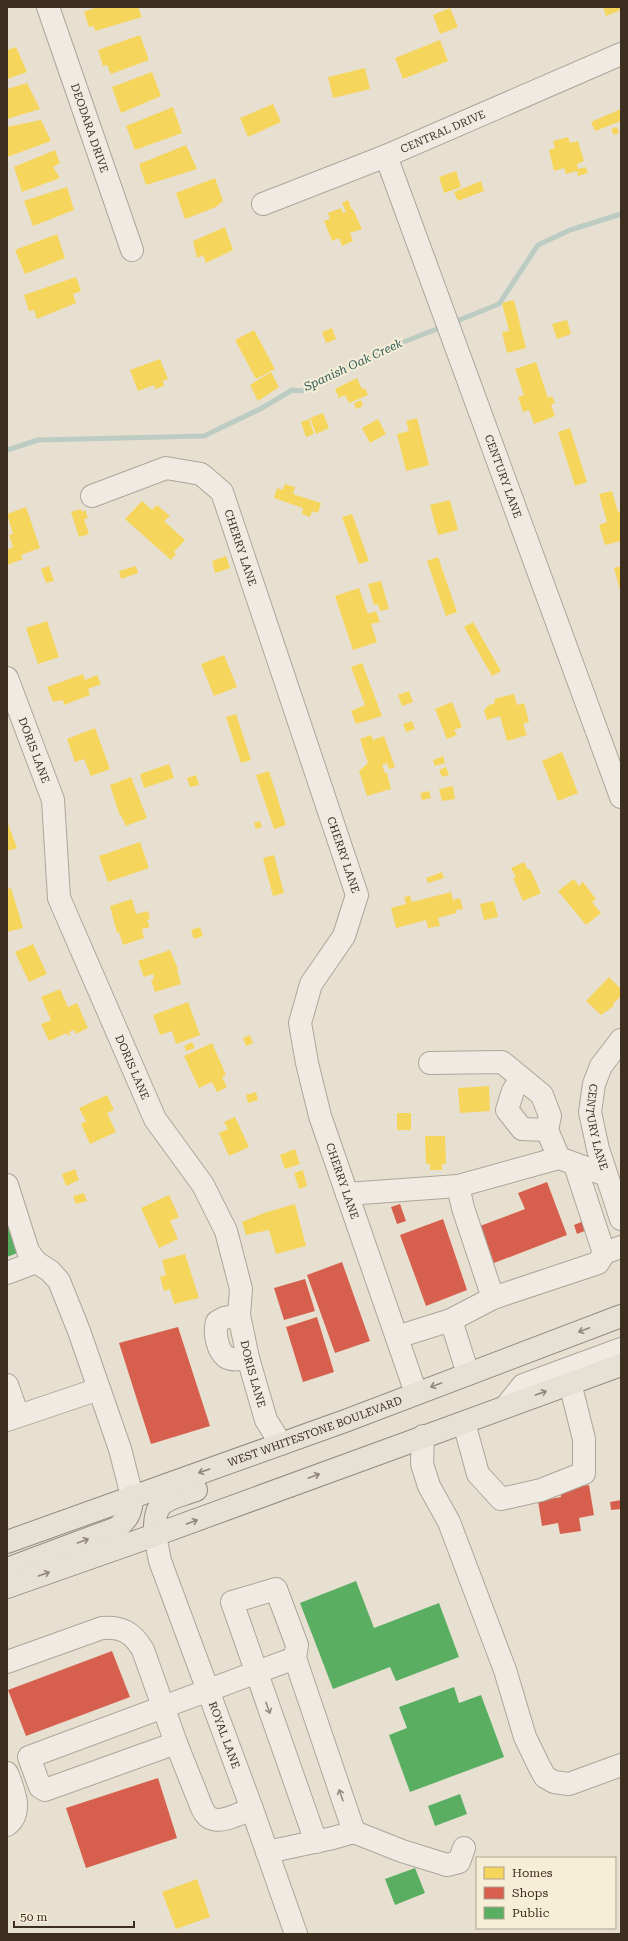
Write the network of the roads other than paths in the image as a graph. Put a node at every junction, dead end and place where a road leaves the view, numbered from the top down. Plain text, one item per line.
1 (48, 7) edge
2 (621, 54) edge
3 (386, 156) junction
4 (263, 204) dead end
5 (132, 250) dead end
6 (92, 496) dead end
7 (7, 678) edge
8 (621, 797) edge
9 (621, 1040) edge
10 (430, 1063) dead end
11 (521, 1078) junction
12 (547, 1130) junction
13 (567, 1161) junction
14 (606, 1175) junction
15 (7, 1184) edge
16 (458, 1186) junction
17 (348, 1194) junction
18 (621, 1219) edge
19 (613, 1250) edge
20 (36, 1262) junction
21 (7, 1273) edge
22 (493, 1298) junction
23 (621, 1316) edge
24 (451, 1320) junction
25 (397, 1337) junction
26 (621, 1349) edge
27 (621, 1365) edge
28 (468, 1374) junction
29 (570, 1383) junction
30 (7, 1385) edge
31 (100, 1389) junction
32 (416, 1393) junction
33 (507, 1406) junction
34 (12, 1418) edge
35 (345, 1421) junction
36 (464, 1422) junction
37 (423, 1436) junction
38 (281, 1444) junction
39 (132, 1496) junction
40 (155, 1535) junction
41 (7, 1542) edge
42 (7, 1569) edge
43 (7, 1587) edge
44 (295, 1658) junction
45 (7, 1662) edge
46 (255, 1672) junction
47 (207, 1690) junction
48 (164, 1708) junction
49 (176, 1742) junction
50 (621, 1765) edge
51 (7, 1773) edge
52 (252, 1809) junction
53 (7, 1825) edge
54 (354, 1832) junction
55 (316, 1842) junction
56 (464, 1848) dead end
57 (267, 1852) junction
58 (296, 1934) edge

1 - 5 street, DEODARA DRIVE
2 - 3 street, CENTRAL DRIVE
3 - 4 street, CENTRAL DRIVE
3 - 8 street, CENTURY LANE
6 - 17 street, CHERRY LANE
7 - 38 street, DORIS LANE
9 - 14 street, CENTURY LANE
10 - 11 street
11 - 12 street
11 - 12 street
12 - 13 street
13 - 14 street
13 - 16 street
13 - 19 street
14 - 18 street, CENTURY LANE
15 - 20 street
16 - 17 street
16 - 22 street
17 - 25 street, CHERRY LANE
19 - 22 street
20 - 21 street
20 - 31 street
22 - 24 street
23 -> 28 main road, WEST WHITESTONE BOULEVARD
24 - 25 street
24 - 28 street
25 - 32 street, CHERRY LANE
26 - 33 street
27 - 29 main road
28 -> 32 main road, WEST WHITESTONE BOULEVARD
33 -> 29 main road
29 - 36 street
30 - 34 street
31 - 34 street
31 - 39 street
32 - 35 main road, WEST WHITESTONE BOULEVARD
33 - 36 main road
35 - 38 main road, WEST WHITESTONE BOULEVARD
35 - 40 main road
36 - 37 main road
40 -> 37 main road
37 - 50 street
38 -> 39 main road, WEST WHITESTONE BOULEVARD
39 - 41 main road, WEST WHITESTONE BOULEVARD
42 -> 39 main road
43 -> 40 main road
40 - 47 street, ROYAL LANE
44 - 46 street
44 - 46 street
54 -> 44 street
45 - 48 street
46 - 47 street
46 -> 55 street
47 - 48 street
47 - 52 street, ROYAL LANE
48 - 49 street
48 - 49 street
49 - 52 street
51 - 53 street
52 - 57 street, ROYAL LANE
54 - 55 street
54 - 56 street
55 - 57 street
57 - 58 street, ROYAL LANE

